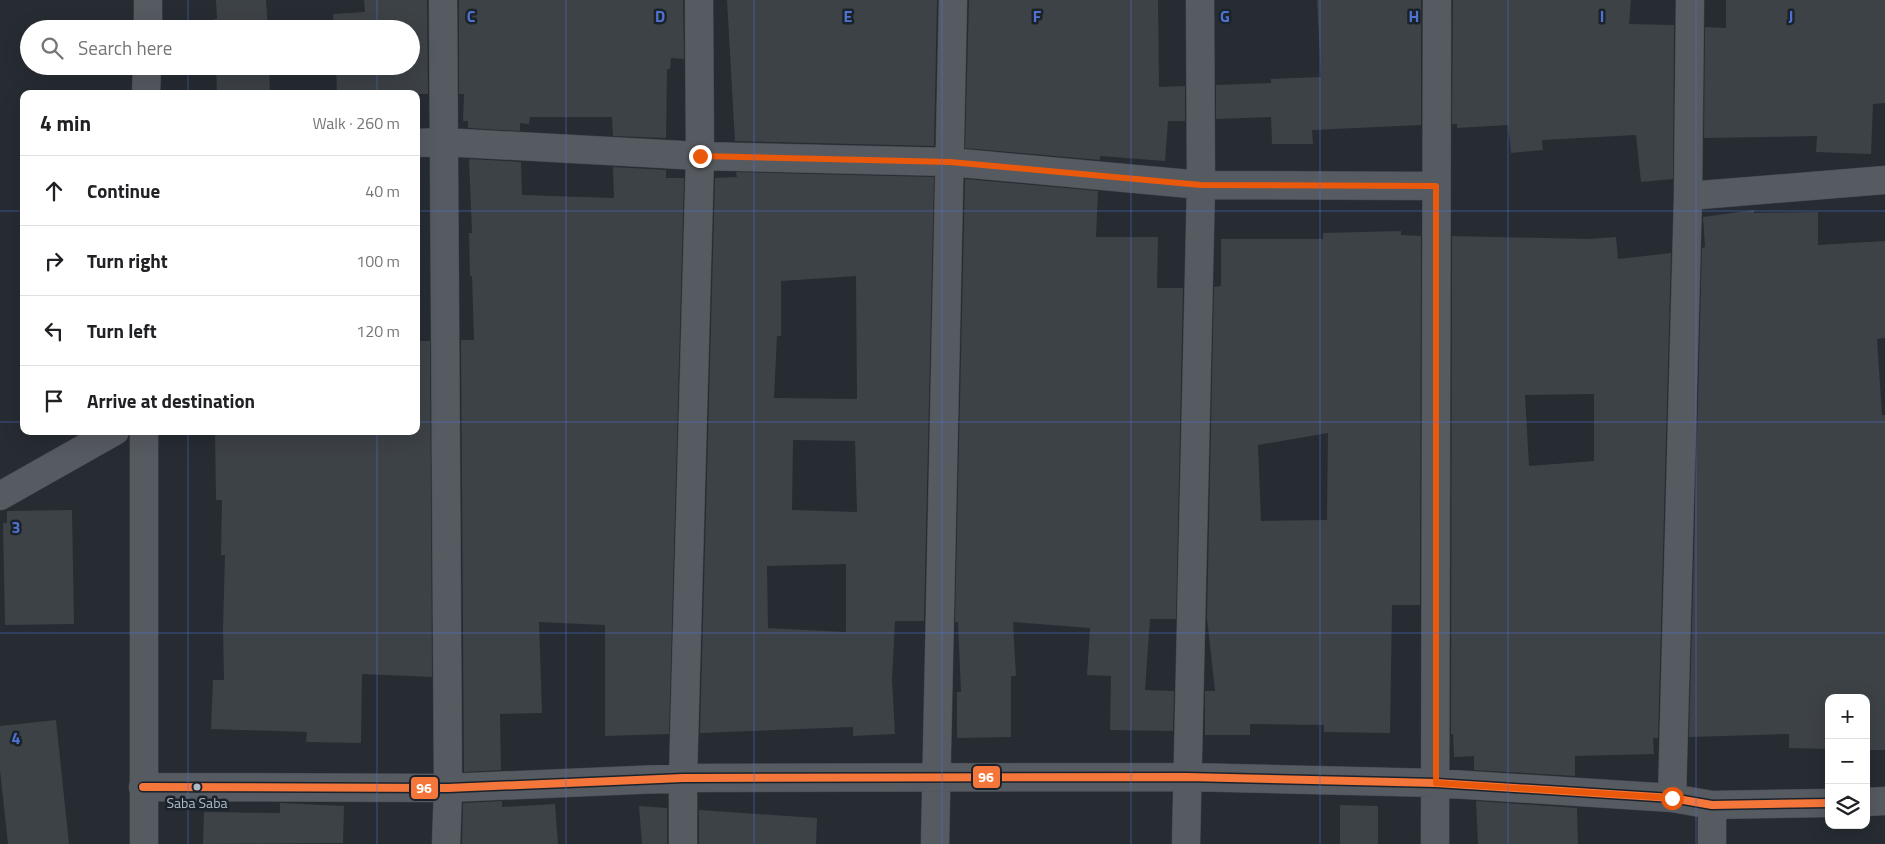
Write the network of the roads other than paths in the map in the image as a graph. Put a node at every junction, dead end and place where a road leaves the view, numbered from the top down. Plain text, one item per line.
1 (148, 0) edge
2 (443, 0) edge
3 (699, 0) edge
4 (953, 0) edge
5 (1200, 0) edge
6 (1437, 0) edge
7 (1690, 0) edge
8 (148, 20) edge
9 (147, 75) edge
10 (146, 90) edge
11 (430, 142) edge
12 (700, 156) junction
13 (950, 162) junction
14 (1885, 180) edge
15 (1201, 185) junction
16 (1436, 186) junction
17 (1688, 196) junction
18 (108, 435) edge
19 (144, 435) edge
20 (0, 496) edge
21 (1187, 777) junction
22 (683, 778) junction
23 (935, 778) junction
24 (1436, 783) junction
25 (143, 787) junction
26 (448, 788) junction
27 (1672, 798) junction
28 (1885, 801) edge
29 (1870, 802) edge
30 (1825, 803) edge
31 (1712, 805) junction
32 (144, 844) edge
33 (446, 844) edge
34 (683, 844) edge
35 (935, 844) edge
36 (1186, 844) edge
37 (1435, 844) edge
38 (1712, 844) edge

1 - 8 street
2 - 11 street
3 - 12 street
4 - 13 street
5 - 15 street
6 - 16 street
7 - 17 street
9 - 10 street
11 - 12 street
11 - 26 street
12 - 13 street
12 - 22 street
13 - 15 street
13 - 23 street
14 - 17 street
15 - 16 street
15 - 21 street
16 - 24 street
17 - 27 street
18 - 20 street
19 - 25 street
21 - 23 street
21 - 24 street
21 - 36 street
22 - 23 street
22 - 26 street
22 - 34 street
23 - 35 street
24 - 27 street
24 - 37 street
25 - 26 street
25 - 32 street
26 - 33 street
27 - 31 street
28 - 29 street
30 - 31 street
31 - 38 street

